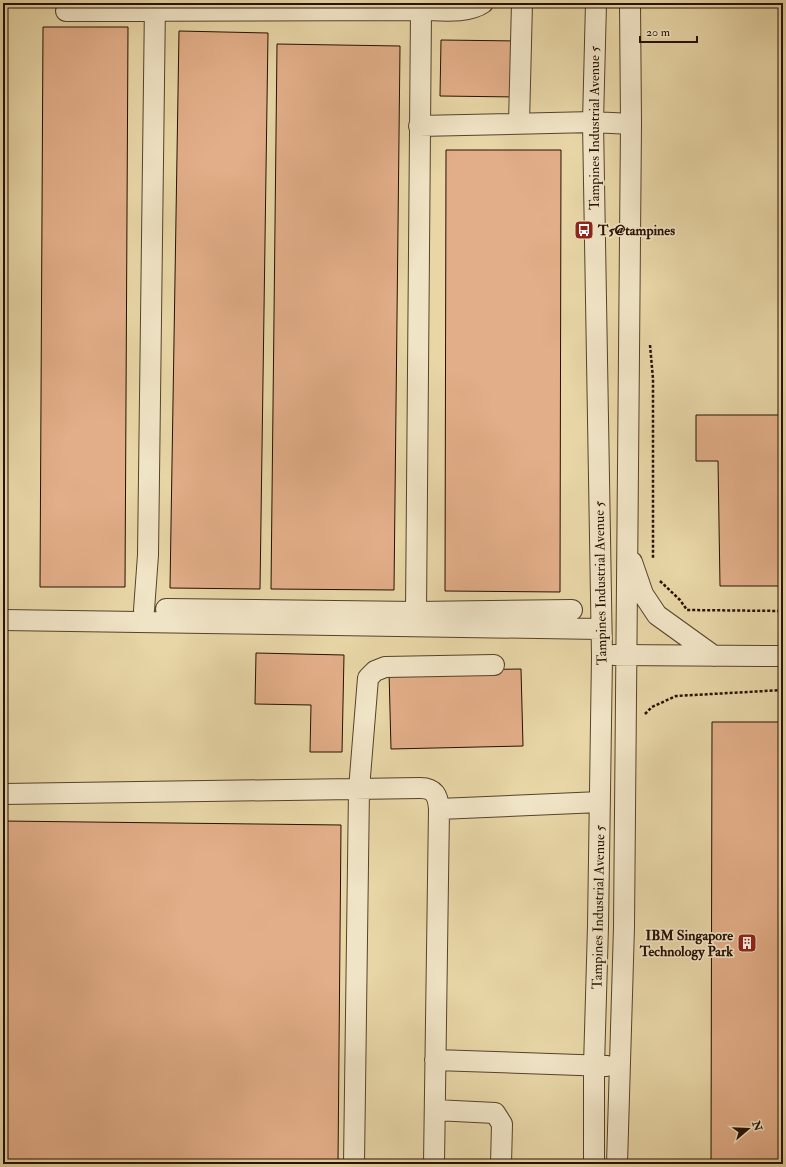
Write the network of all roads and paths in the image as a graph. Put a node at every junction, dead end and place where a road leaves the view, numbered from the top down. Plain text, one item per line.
1 (483, 3) edge
2 (522, 3) edge
3 (596, 3) edge
4 (630, 3) edge
5 (155, 6) edge
6 (420, 10) junction
7 (66, 11) dead end
8 (593, 122) junction
9 (519, 123) junction
10 (631, 124) junction
11 (419, 126) junction
12 (627, 549) junction
13 (666, 586) dead end
14 (42, 609) dead end
15 (144, 610) junction
16 (572, 610) dead end
17 (783, 611) edge
18 (416, 612) junction
19 (3, 620) edge
20 (601, 629) junction
21 (626, 654) junction
22 (602, 656) junction
23 (714, 656) junction
24 (783, 656) edge
25 (494, 664) dead end
26 (783, 690) edge
27 (643, 718) dead end
28 (359, 789) junction
29 (3, 794) edge
30 (600, 802) junction
31 (439, 809) junction
32 (435, 1060) junction
33 (594, 1066) junction
34 (620, 1067) junction
35 (434, 1110) junction
36 (354, 1164) edge
37 (434, 1164) edge
38 (501, 1164) edge
39 (594, 1164) edge
40 (616, 1164) edge

1 - 6 street
2 - 9 street
3 - 8 street, Tampines Industrial Avenue 5
4 - 10 street, Tampines Industrial Avenue 5
5 - 6 street
5 - 7 street
5 - 15 street
6 - 11 street
8 - 9 street
8 - 10 street
8 - 20 street, Tampines Industrial Avenue 5
9 - 11 street
10 - 12 street, Tampines Industrial Avenue 5
11 - 18 street
12 - 21 street, Tampines Industrial Avenue 5
12 - 23 street
13 - 17 path
14 - 15 street
15 - 18 street
16 - 18 street
19 - 20 street
20 - 22 street, Tampines Industrial Avenue 5
21 - 22 street
21 - 23 street
21 - 34 street, Tampines Industrial Avenue 5
22 - 30 street, Tampines Industrial Avenue 5
23 - 24 street
25 - 28 street
26 - 27 path
28 - 29 street
28 - 31 street
28 - 36 street
30 - 31 street
30 - 33 street, Tampines Industrial Avenue 5
31 - 32 street
32 - 33 street
32 - 35 street
33 - 34 street
33 - 39 street, Tampines Industrial Avenue 5
34 - 40 street, Tampines Industrial Avenue 5
35 - 37 street
35 - 38 street

